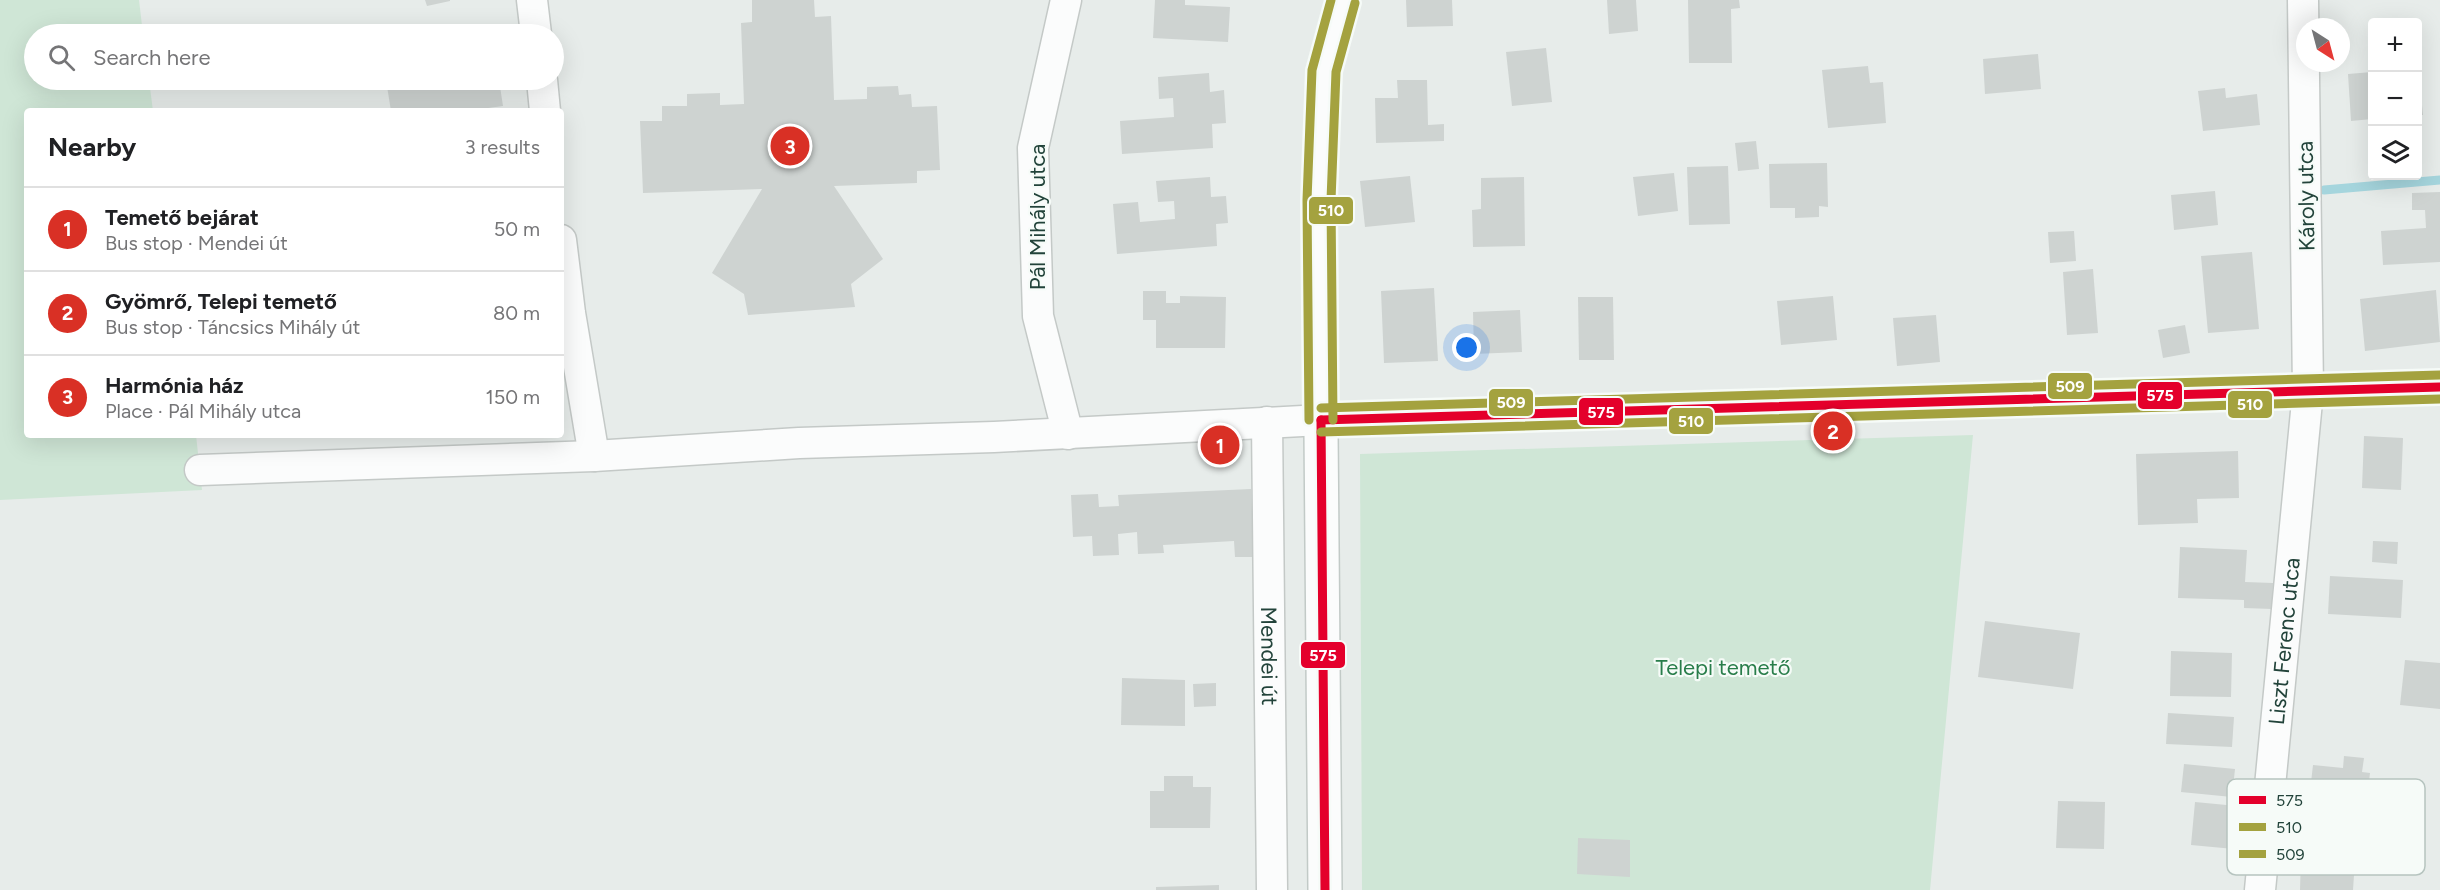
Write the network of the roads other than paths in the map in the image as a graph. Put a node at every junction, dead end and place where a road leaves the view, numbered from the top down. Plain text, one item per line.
1 (532, 0) edge
2 (1066, 0) edge
3 (1343, 0) edge
4 (2302, 0) edge
5 (535, 24) edge
6 (543, 90) edge
7 (546, 108) edge
8 (564, 264) edge
9 (2440, 387) edge
10 (2308, 391) junction
11 (1321, 420) junction
12 (1267, 422) junction
13 (1068, 434) junction
14 (594, 456) junction
15 (200, 470) dead end
16 (2271, 779) edge
17 (2261, 875) edge
18 (1272, 890) edge
19 (1325, 890) edge
20 (2260, 890) edge

1 - 5 street
2 - 13 street, Pál Mihály utca
3 - 11 street
4 - 10 street, Károly utca
6 - 7 street
8 - 14 street
9 - 10 street
10 - 11 street
10 - 16 street, Liszt Ferenc utca
11 - 12 street
11 - 19 street
12 - 13 street
12 - 18 street, Mendei út
13 - 14 street
14 - 15 street
17 - 20 street, Liszt Ferenc utca

